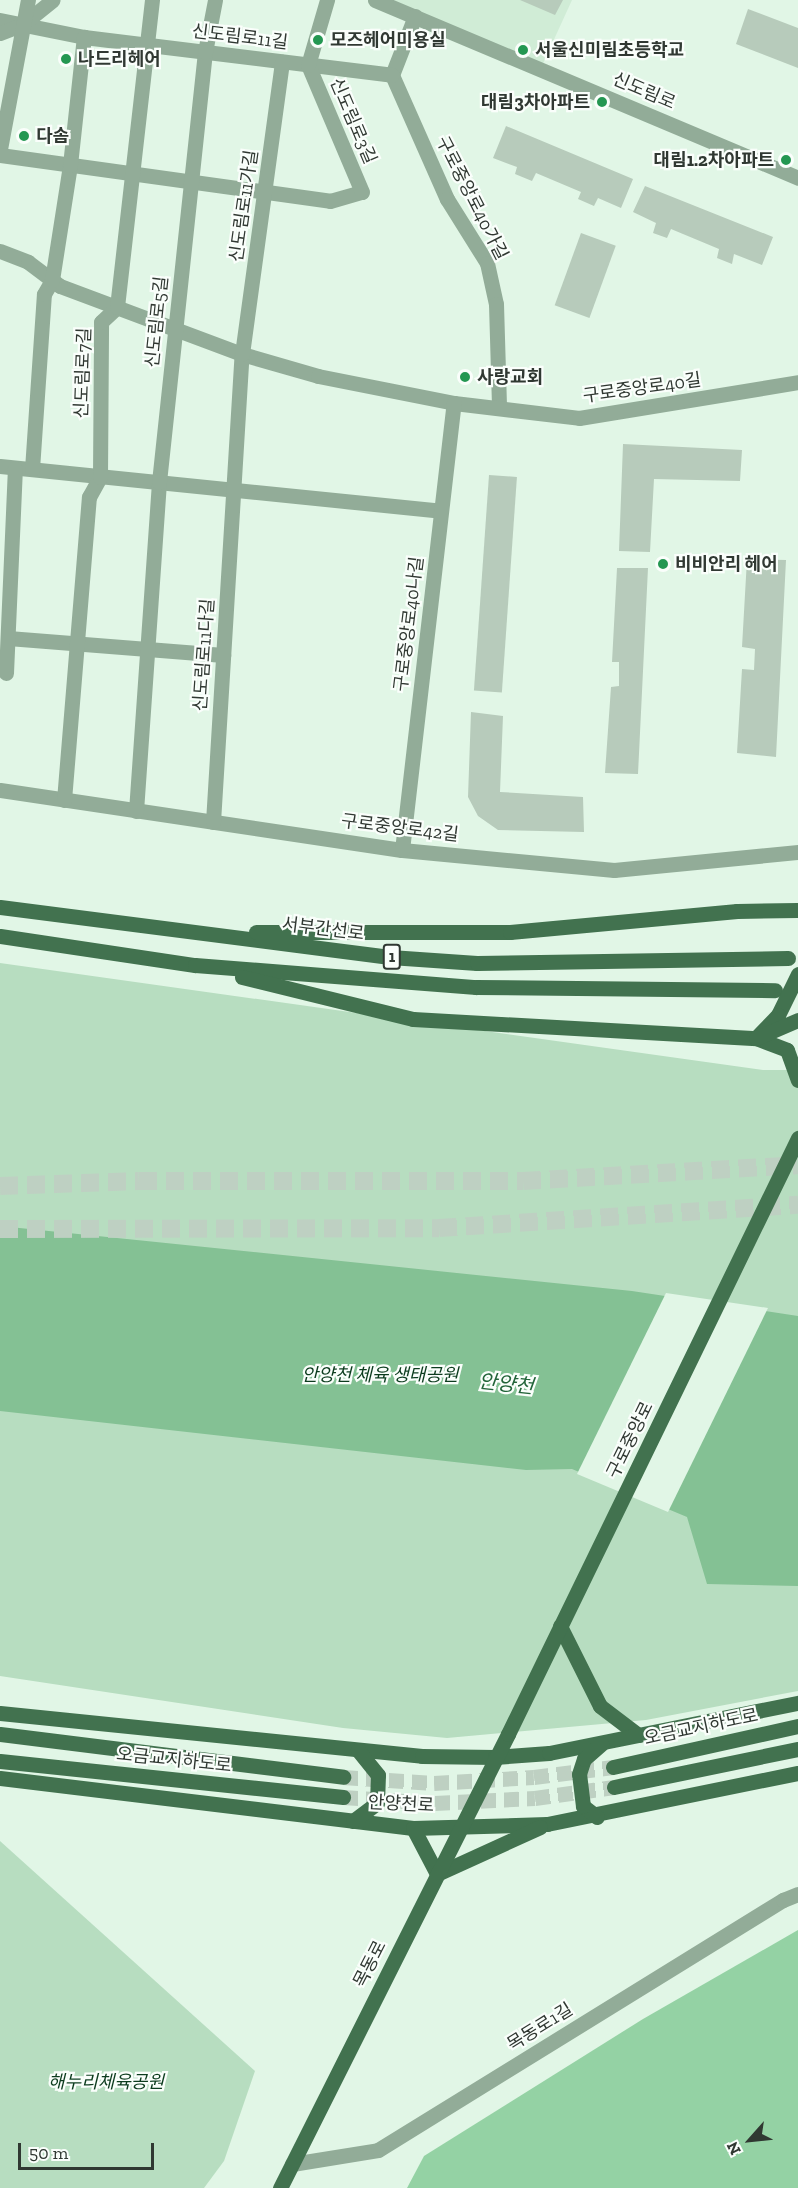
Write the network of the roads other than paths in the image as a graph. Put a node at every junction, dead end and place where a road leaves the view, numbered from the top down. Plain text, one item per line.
1 (28, 0) edge
2 (53, 0) edge
3 (152, 0) edge
4 (215, 0) edge
5 (327, 0) edge
6 (375, 0) edge
7 (415, 16) junction
8 (0, 20) edge
9 (22, 24) junction
10 (0, 33) edge
11 (84, 37) junction
12 (147, 45) junction
13 (205, 52) junction
14 (282, 62) junction
15 (308, 65) junction
16 (392, 75) junction
17 (0, 149) edge
18 (0, 155) edge
19 (70, 165) junction
20 (132, 173) junction
21 (798, 178) edge
22 (191, 182) junction
23 (267, 192) junction
24 (0, 251) edge
25 (52, 280) junction
26 (117, 307) junction
27 (176, 330) junction
28 (242, 354) junction
29 (798, 382) edge
30 (454, 403) junction
31 (499, 408) junction
32 (7, 467) edge
33 (32, 469) junction
34 (100, 477) junction
35 (159, 482) junction
36 (234, 490) junction
37 (441, 511) junction
38 (8, 638) junction
39 (77, 643) junction
40 (147, 649) junction
41 (224, 655) junction
42 (6, 673) dead end
43 (0, 790) edge
44 (64, 800) junction
45 (136, 811) junction
46 (213, 822) junction
47 (402, 850) junction
48 (798, 852) edge
49 (0, 907) edge
50 (798, 910) edge
51 (192, 932) junction
52 (0, 936) edge
53 (788, 958) dead end
54 (195, 965) junction
55 (798, 974) edge
56 (775, 990) dead end
57 (798, 1020) edge
58 (756, 1038) junction
59 (798, 1080) edge
60 (798, 1138) edge
61 (561, 1626) junction
62 (798, 1703) edge
63 (0, 1713) edge
64 (798, 1726) edge
65 (0, 1734) edge
66 (638, 1735) junction
67 (601, 1744) junction
68 (798, 1749) edge
69 (358, 1750) junction
70 (495, 1757) junction
71 (0, 1761) edge
72 (613, 1767) tunnel mouth
73 (798, 1773) edge
74 (343, 1777) tunnel mouth
75 (0, 1778) edge
76 (614, 1787) tunnel mouth
77 (344, 1797) tunnel mouth
78 (597, 1816) junction
79 (353, 1821) junction
80 (547, 1824) junction
81 (463, 1825) junction
82 (413, 1828) junction
83 (437, 1874) junction
84 (798, 1894) edge
85 (292, 2164) junction
86 (279, 2188) edge

1 - 9 street
2 - 9 street
3 - 12 street, 신도림로7길
4 - 13 street, 신도림로5길
5 - 15 street, 신도림로3길
6 - 7 street, 신도림로
7 - 16 street
7 - 21 street, 신도림로
8 - 9 street, 신도림로11길
9 - 10 street
9 - 11 street, 신도림로11길
9 - 17 street
11 - 12 street, 신도림로11길
11 - 19 street
12 - 13 street, 신도림로11길
12 - 20 street, 신도림로7길
13 - 14 street, 신도림로11길
13 - 22 street, 신도림로5길
14 - 15 street, 신도림로11길
14 - 23 street, 신도림로11가길
15 - 16 street, 신도림로11길
15 - 23 street, 신도림로3길
16 - 31 street, 구로중앙로40가길
18 - 19 street
19 - 20 street
19 - 25 street
20 - 22 street
20 - 26 street, 신도림로7길
22 - 23 street
22 - 27 street, 신도림로5길
23 - 28 street, 신도림로11가길
24 - 25 street
25 - 26 street
25 - 33 street
26 - 27 street
26 - 34 street, 신도림로7길
27 - 28 street
27 - 35 street, 신도림로5길
28 - 30 street
28 - 36 street, 신도림로11다길
29 - 31 street, 구로중앙로40길
30 - 31 street, 구로중앙로40길
30 - 37 street, 구로중앙로40나길
32 - 33 street
32 - 38 street
33 - 34 street
34 - 35 street
34 - 39 street, 신도림로7길
35 - 36 street
35 - 40 street, 신도림로5길
36 - 37 street
36 - 41 street, 신도림로11다길
37 - 47 street, 구로중앙로40나길
38 - 39 street
38 - 42 street
39 - 40 street
39 - 44 street, 신도림로7길
40 - 41 street
40 - 45 street, 신도림로5길
41 - 46 street, 신도림로11다길
43 - 44 street, 구로중앙로42길
44 - 45 street, 구로중앙로42길
45 - 46 street, 구로중앙로42길
46 - 47 street, 구로중앙로42길
47 - 48 street, 구로중앙로42길
49 - 51 main road, 서부간선로 / 1
50 - 51 main road
51 - 53 main road, 서부간선로 / 1
52 - 54 main road, 1
54 - 56 main road, 1
54 - 58 main road
55 - 58 main road
57 - 58 main road
58 - 59 main road
60 - 61 main road, 구로중앙로, bridge
61 - 66 main road
61 - 70 main road, 구로중앙로, bridge
62 - 66 main road
63 - 69 main road
64 - 72 main road, 오금교지하도로
65 - 74 main road, 오금교지하도로
66 - 67 main road
67 - 70 main road
67 - 78 main road
68 - 76 main road
69 - 70 main road
69 - 79 main road
70 - 81 main road, 목동로
71 - 77 main road, 오금교지하도로
73 - 78 main road, 안양천로
75 - 79 main road, 안양천로
78 - 80 main road, 안양천로
79 - 82 main road, 안양천로
80 - 81 main road, 안양천로
80 - 83 main road
81 - 82 main road, 안양천로
81 - 83 main road, 목동로
82 - 83 main road
83 - 85 main road, 목동로
84 - 85 street, 목동로1길
85 - 86 main road, 목동로

